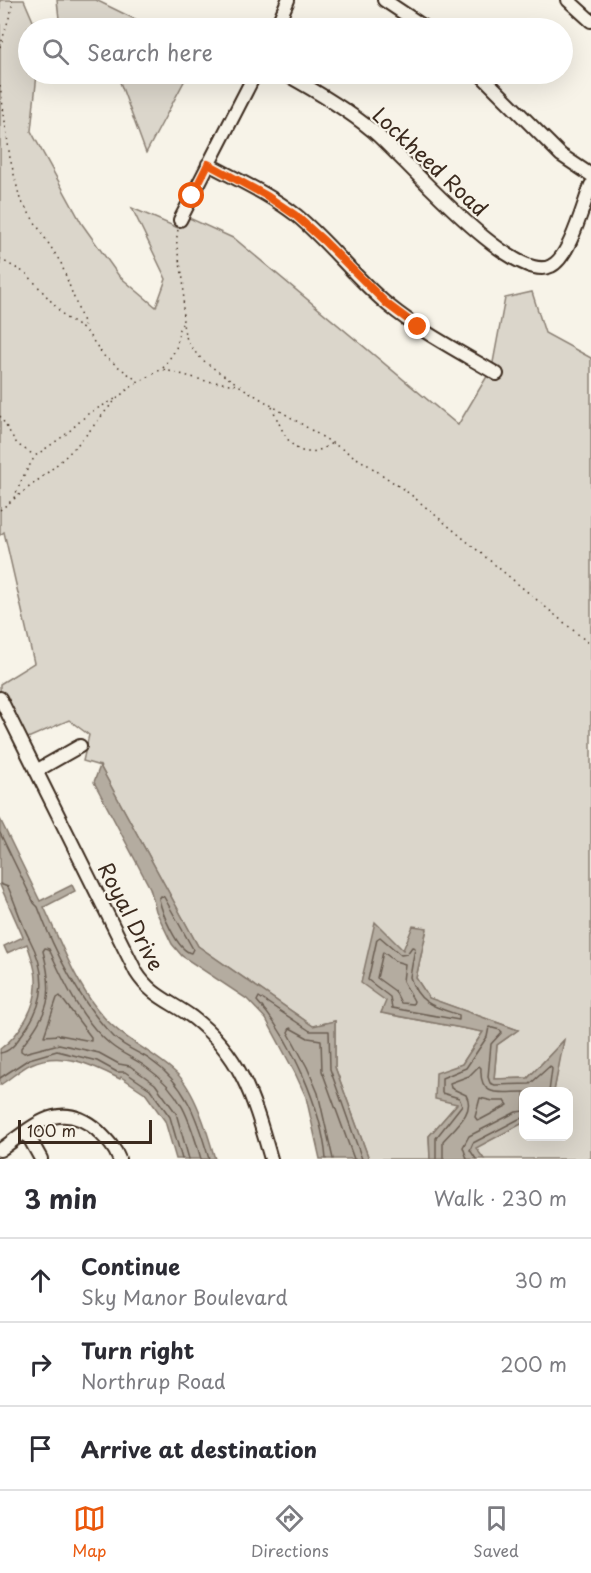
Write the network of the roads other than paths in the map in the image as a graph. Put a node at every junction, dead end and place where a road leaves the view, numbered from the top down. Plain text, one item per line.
1 (288, 0) edge
2 (384, 0) edge
3 (568, 0) edge
4 (280, 18) edge
5 (411, 18) edge
6 (591, 21) edge
7 (250, 84) edge
8 (304, 84) edge
9 (490, 84) edge
10 (208, 164) junction
11 (591, 175) edge
12 (591, 185) edge
13 (180, 220) road end
14 (497, 374) dead end
15 (0, 698) edge
16 (80, 746) dead end
17 (36, 771) junction
18 (26, 1132) junction
19 (0, 1150) edge
20 (41, 1159) edge
21 (119, 1159) edge
22 (271, 1159) edge

1 - 4 street
2 - 5 street
3 - 6 street
7 - 10 street
8 - 12 street, Lockheed Road
9 - 11 street
10 - 13 street
10 - 14 street
15 - 17 street, Royal Drive
16 - 17 street
17 - 22 street, Royal Drive
18 - 19 street
18 - 20 street
18 - 21 street

